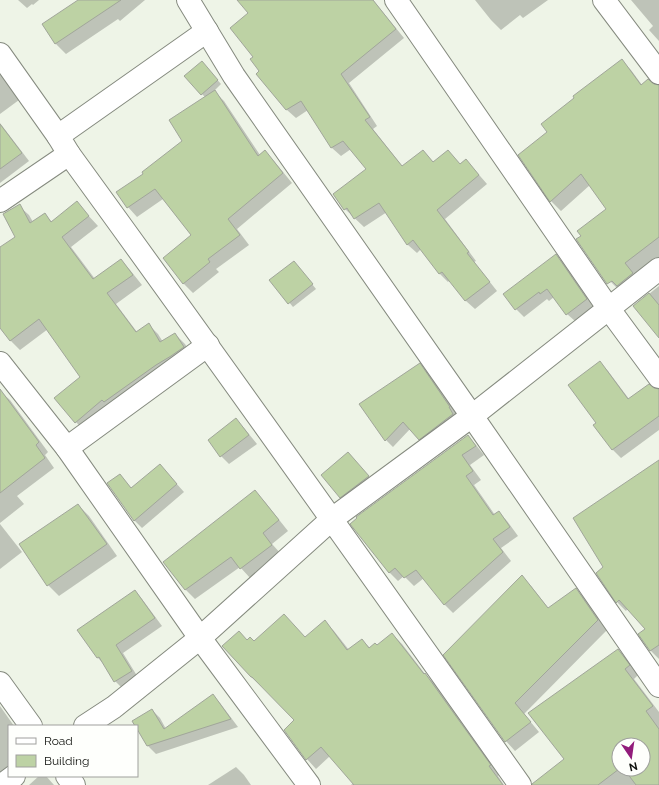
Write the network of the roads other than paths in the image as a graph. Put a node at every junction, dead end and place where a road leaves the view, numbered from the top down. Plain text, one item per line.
1 (188, 0) edge
2 (396, 0) edge
3 (604, 0) edge
4 (207, 31) junction
5 (0, 54) edge
6 (659, 73) edge
7 (63, 145) junction
8 (0, 201) edge
9 (659, 269) edge
10 (608, 309) junction
11 (208, 345) junction
12 (0, 363) edge
13 (659, 377) edge
14 (472, 416) junction
15 (67, 448) junction
16 (332, 519) junction
17 (200, 638) junction
18 (0, 683) edge
19 (659, 686) edge
20 (29, 725) edge
21 (86, 725) edge
22 (13, 777) edge
23 (68, 777) edge
24 (2, 785) edge
25 (74, 785) edge
26 (309, 785) edge
27 (520, 785) edge

1 - 4 street
2 - 10 street
3 - 6 street
4 - 7 street
4 - 14 street
5 - 7 street
7 - 8 street
7 - 11 street
9 - 10 street
10 - 13 street
10 - 14 street
11 - 15 street
11 - 16 street
12 - 15 street
14 - 16 street
14 - 19 street
15 - 17 street
16 - 17 street
16 - 27 street
17 - 21 street
17 - 26 street
18 - 20 street
22 - 24 street
23 - 25 street

